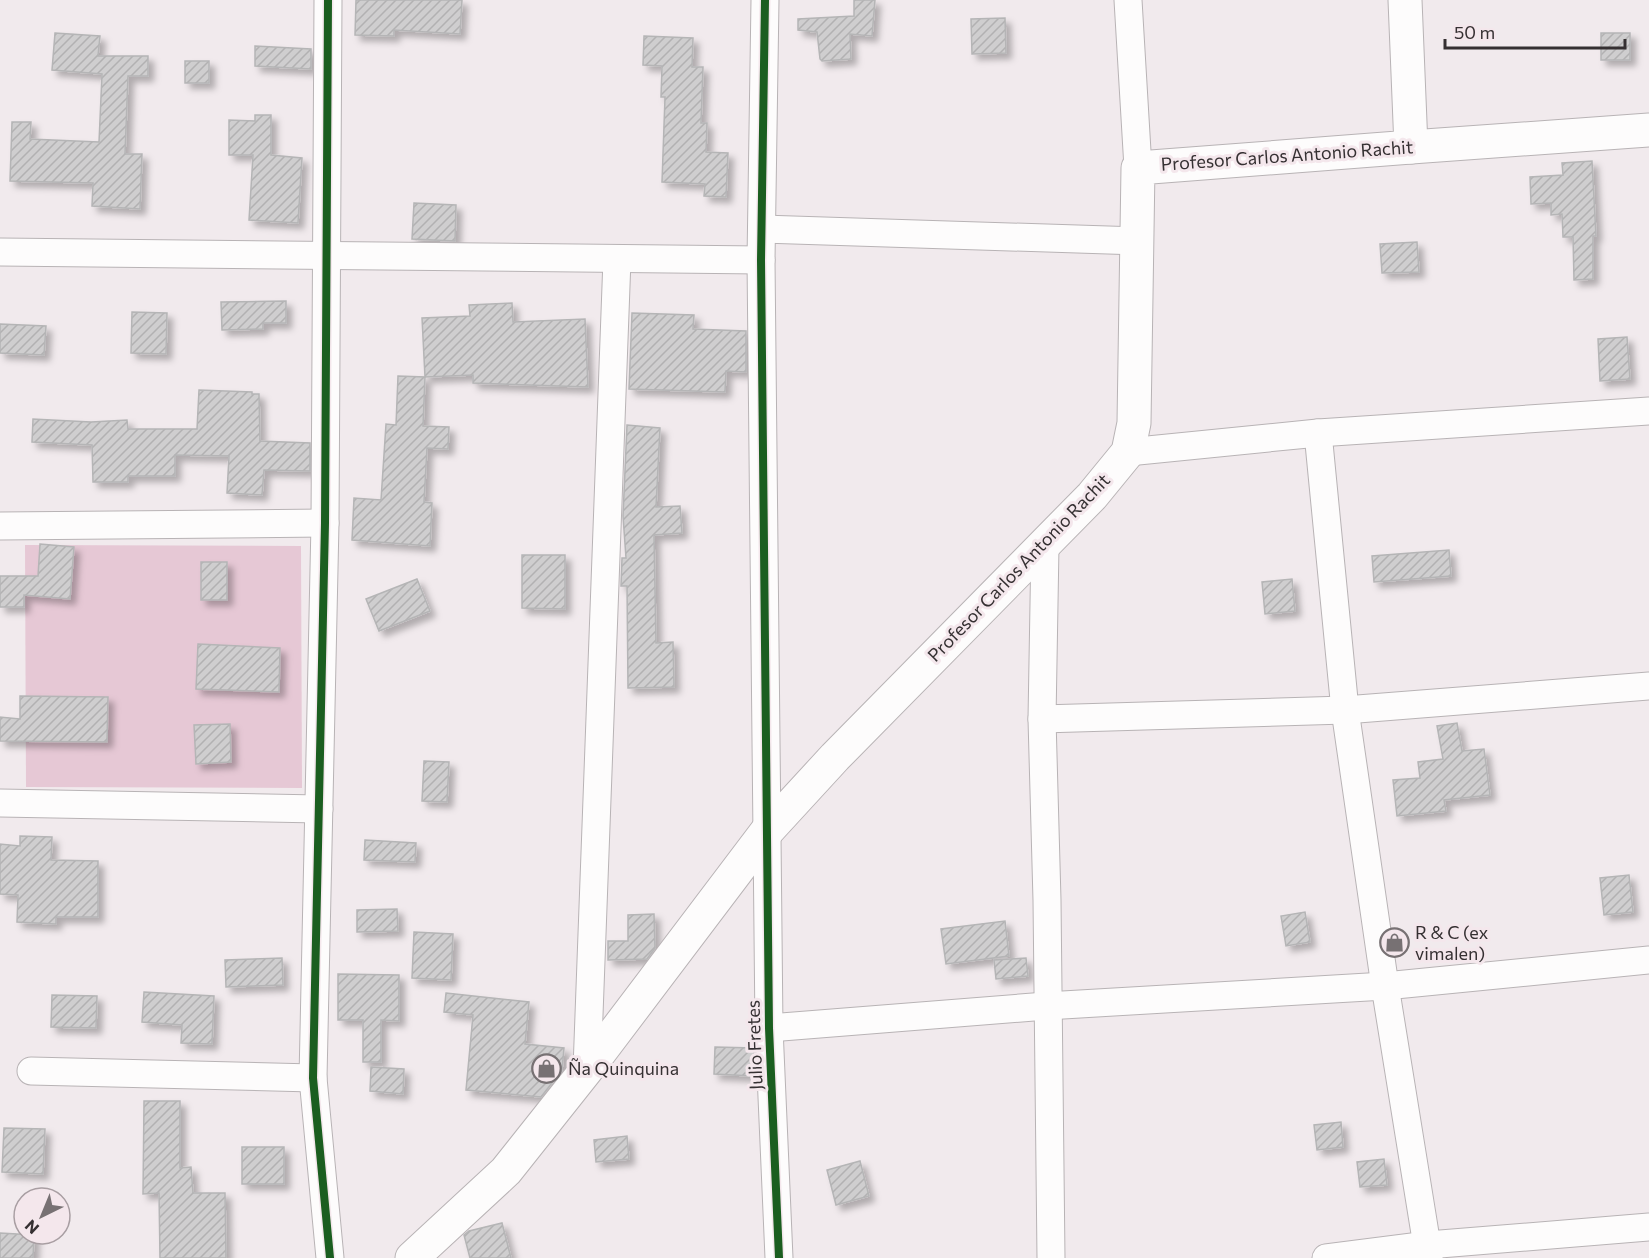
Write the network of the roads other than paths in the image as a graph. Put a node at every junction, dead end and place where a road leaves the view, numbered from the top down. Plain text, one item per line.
1 (328, 0) edge
2 (765, 0) edge
3 (1128, 0) edge
4 (1405, 0) edge
5 (1649, 130) edge
6 (1411, 147) junction
7 (1138, 168) junction
8 (762, 230) junction
9 (1138, 241) junction
10 (0, 252) edge
11 (327, 256) junction
12 (617, 259) junction
13 (762, 260) junction
14 (1649, 411) edge
15 (1318, 433) junction
16 (1128, 452) junction
17 (325, 523) junction
18 (0, 526) edge
19 (1045, 546) junction
20 (1649, 686) edge
21 (1346, 710) junction
22 (1042, 719) junction
23 (0, 803) edge
24 (320, 809) junction
25 (767, 831) junction
26 (1649, 960) edge
27 (1385, 986) junction
28 (1046, 1006) junction
29 (769, 1028) junction
30 (587, 1069) junction
31 (31, 1071) dead end
32 (313, 1078) junction
33 (1649, 1227) edge
34 (1428, 1252) edge
35 (423, 1254) edge
36 (330, 1258) edge
37 (780, 1258) edge
38 (1051, 1258) edge
39 (1326, 1258) edge

1 - 11 street
2 - 8 street, Julio Fretes
3 - 7 street
4 - 6 main road
5 - 6 main road, Profesor Carlos Antonio Rachit
6 - 7 main road, Profesor Carlos Antonio Rachit
7 - 9 main road, Profesor Carlos Antonio Rachit
8 - 9 street
8 - 13 street, Julio Fretes
9 - 16 main road, Profesor Carlos Antonio Rachit
10 - 11 street
11 - 12 street
11 - 17 street
12 - 13 street
12 - 30 street
13 - 25 street, Julio Fretes
14 - 15 street
15 - 16 street
15 - 21 street
16 - 19 main road, Profesor Carlos Antonio Rachit
17 - 18 street
17 - 24 street
19 - 22 street
19 - 25 main road, Profesor Carlos Antonio Rachit
20 - 21 street
21 - 22 street
21 - 27 street
22 - 28 street
23 - 24 street
24 - 32 street
25 - 29 street, Julio Fretes
25 - 30 main road, Profesor Carlos Antonio Rachit
26 - 27 street
27 - 28 street
27 - 34 street
28 - 29 street
28 - 38 street
29 - 37 street, Julio Fretes
30 - 35 main road, Profesor Carlos Antonio Rachit
31 - 32 street
32 - 36 street
33 - 34 street
34 - 39 street

